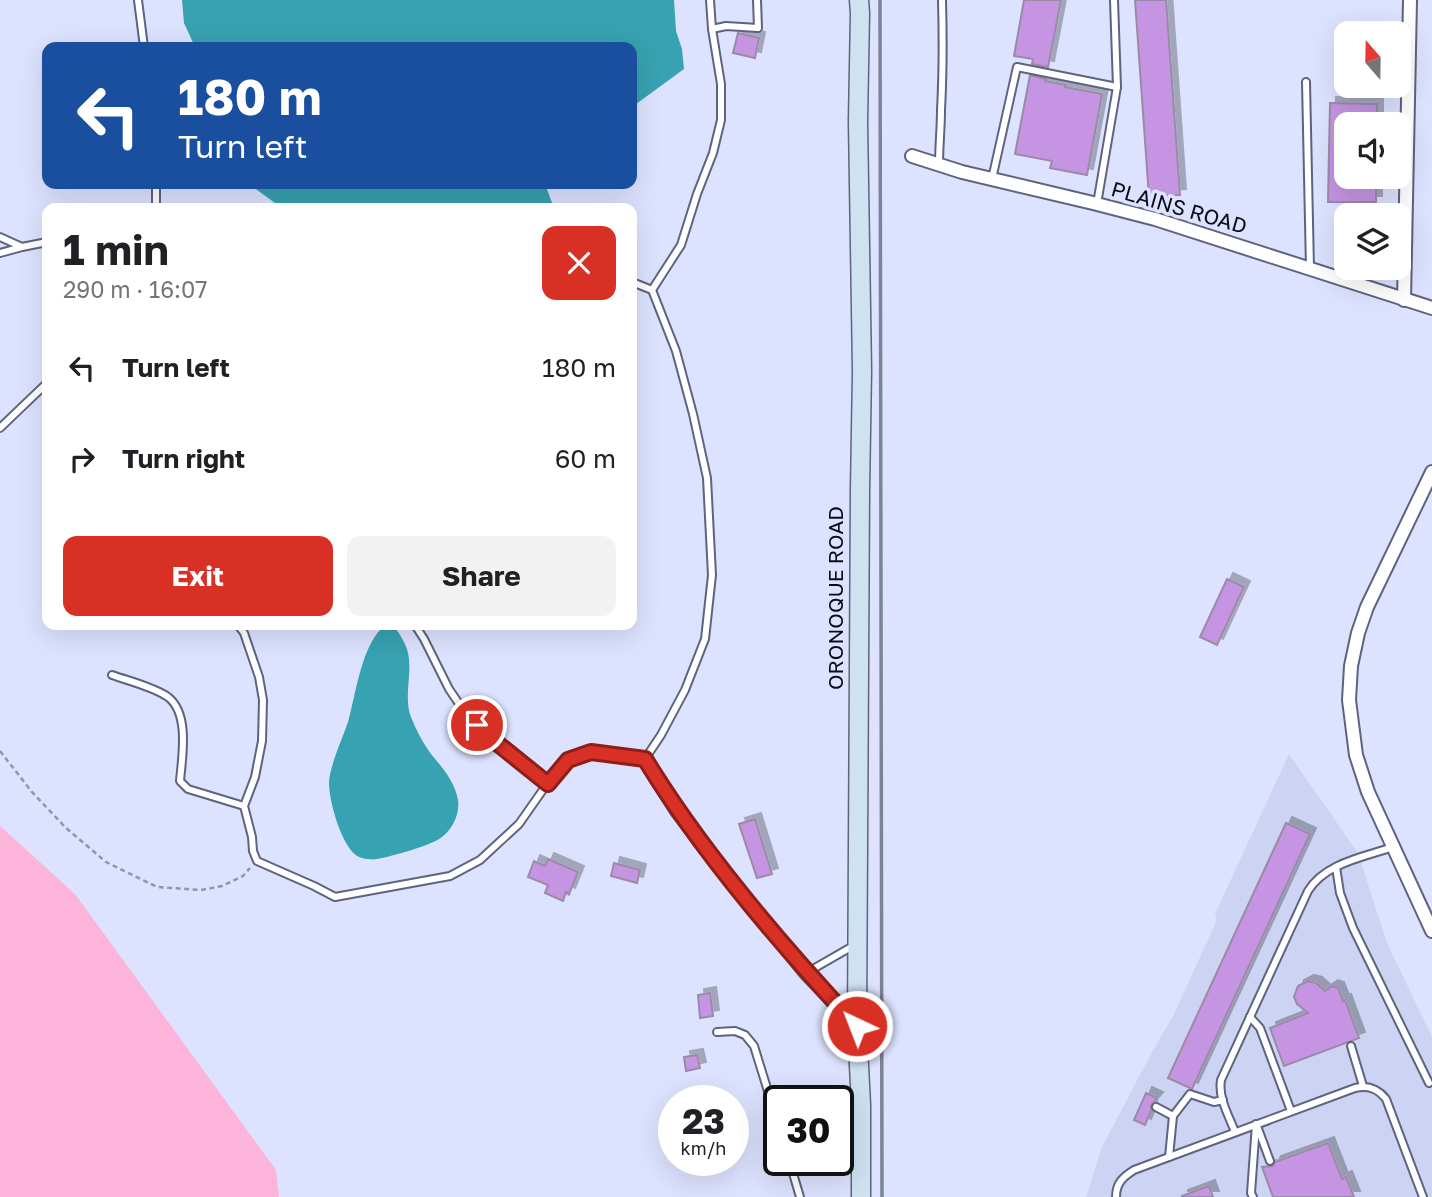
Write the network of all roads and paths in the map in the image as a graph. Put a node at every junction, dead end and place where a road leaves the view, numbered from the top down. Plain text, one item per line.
1 (138, 0) edge
2 (710, 0) edge
3 (757, 0) edge
4 (859, 0) edge
5 (942, 0) edge
6 (1114, 0) edge
7 (1410, 0) edge
8 (712, 29) junction
9 (143, 42) edge
10 (1306, 82) dead end
11 (1117, 87) junction
12 (912, 156) dead end
13 (939, 165) junction
14 (992, 179) junction
15 (1097, 204) junction
16 (0, 237) edge
17 (42, 244) edge
18 (22, 247) junction
19 (0, 253) edge
20 (1310, 268) junction
21 (637, 284) edge
22 (652, 290) junction
23 (1404, 299) junction
24 (1432, 307) edge
25 (42, 388) edge
26 (0, 428) edge
27 (1432, 472) edge
28 (242, 630) edge
29 (419, 630) edge
30 (112, 675) dead end
31 (0, 751) edge
32 (645, 759) junction
33 (548, 784) junction
34 (243, 806) junction
35 (1393, 847) junction
36 (257, 861) junction
37 (1336, 867) junction
38 (1432, 931) edge
39 (857, 944) junction
40 (806, 973) junction
41 (1250, 1017) junction
42 (857, 1026) junction
43 (717, 1032) dead end
44 (1351, 1046) dead end
45 (1429, 1083) dead end
46 (766, 1085) edge
47 (1363, 1086) junction
48 (1223, 1100) junction
49 (1156, 1107) dead end
50 (1291, 1111) junction
51 (1173, 1116) junction
52 (1256, 1124) junction
53 (1235, 1132) junction
54 (1169, 1157) junction
55 (1270, 1160) dead end
56 (794, 1176) edge
57 (800, 1197) edge
58 (861, 1197) edge
59 (1115, 1197) edge
60 (1252, 1197) edge
61 (1423, 1197) edge

1 - 9 lane
2 - 8 lane
3 - 8 lane
4 - 39 street, ORONOQUE ROAD
5 - 13 lane
6 - 11 lane
7 - 23 street
8 - 22 lane
10 - 20 lane
11 - 14 lane
11 - 15 lane
12 - 13 street, PLAINS ROAD
13 - 14 street, PLAINS ROAD
14 - 15 street, PLAINS ROAD
15 - 20 street, PLAINS ROAD
16 - 18 lane
17 - 18 lane
18 - 19 lane
20 - 23 street, PLAINS ROAD
21 - 22 lane
22 - 32 lane
23 - 24 street, PLAINS ROAD
25 - 26 lane
27 - 35 street
28 - 34 lane
29 - 33 lane
30 - 34 lane
31 - 36 path
32 - 33 lane
32 - 40 street
33 - 36 lane
34 - 36 lane
35 - 37 lane
35 - 38 street
37 - 41 lane
37 - 45 lane
39 - 40 lane
39 - 42 street, ORONOQUE ROAD
40 - 42 street
41 - 48 lane
41 - 50 lane
42 - 58 street, ORONOQUE ROAD
43 - 46 lane
44 - 47 lane
47 - 50 lane
47 - 61 lane
48 - 51 lane
48 - 53 lane
49 - 51 lane
50 - 52 lane
51 - 54 lane
52 - 53 lane
52 - 55 lane
52 - 60 lane
53 - 54 lane
54 - 59 lane
56 - 57 lane

